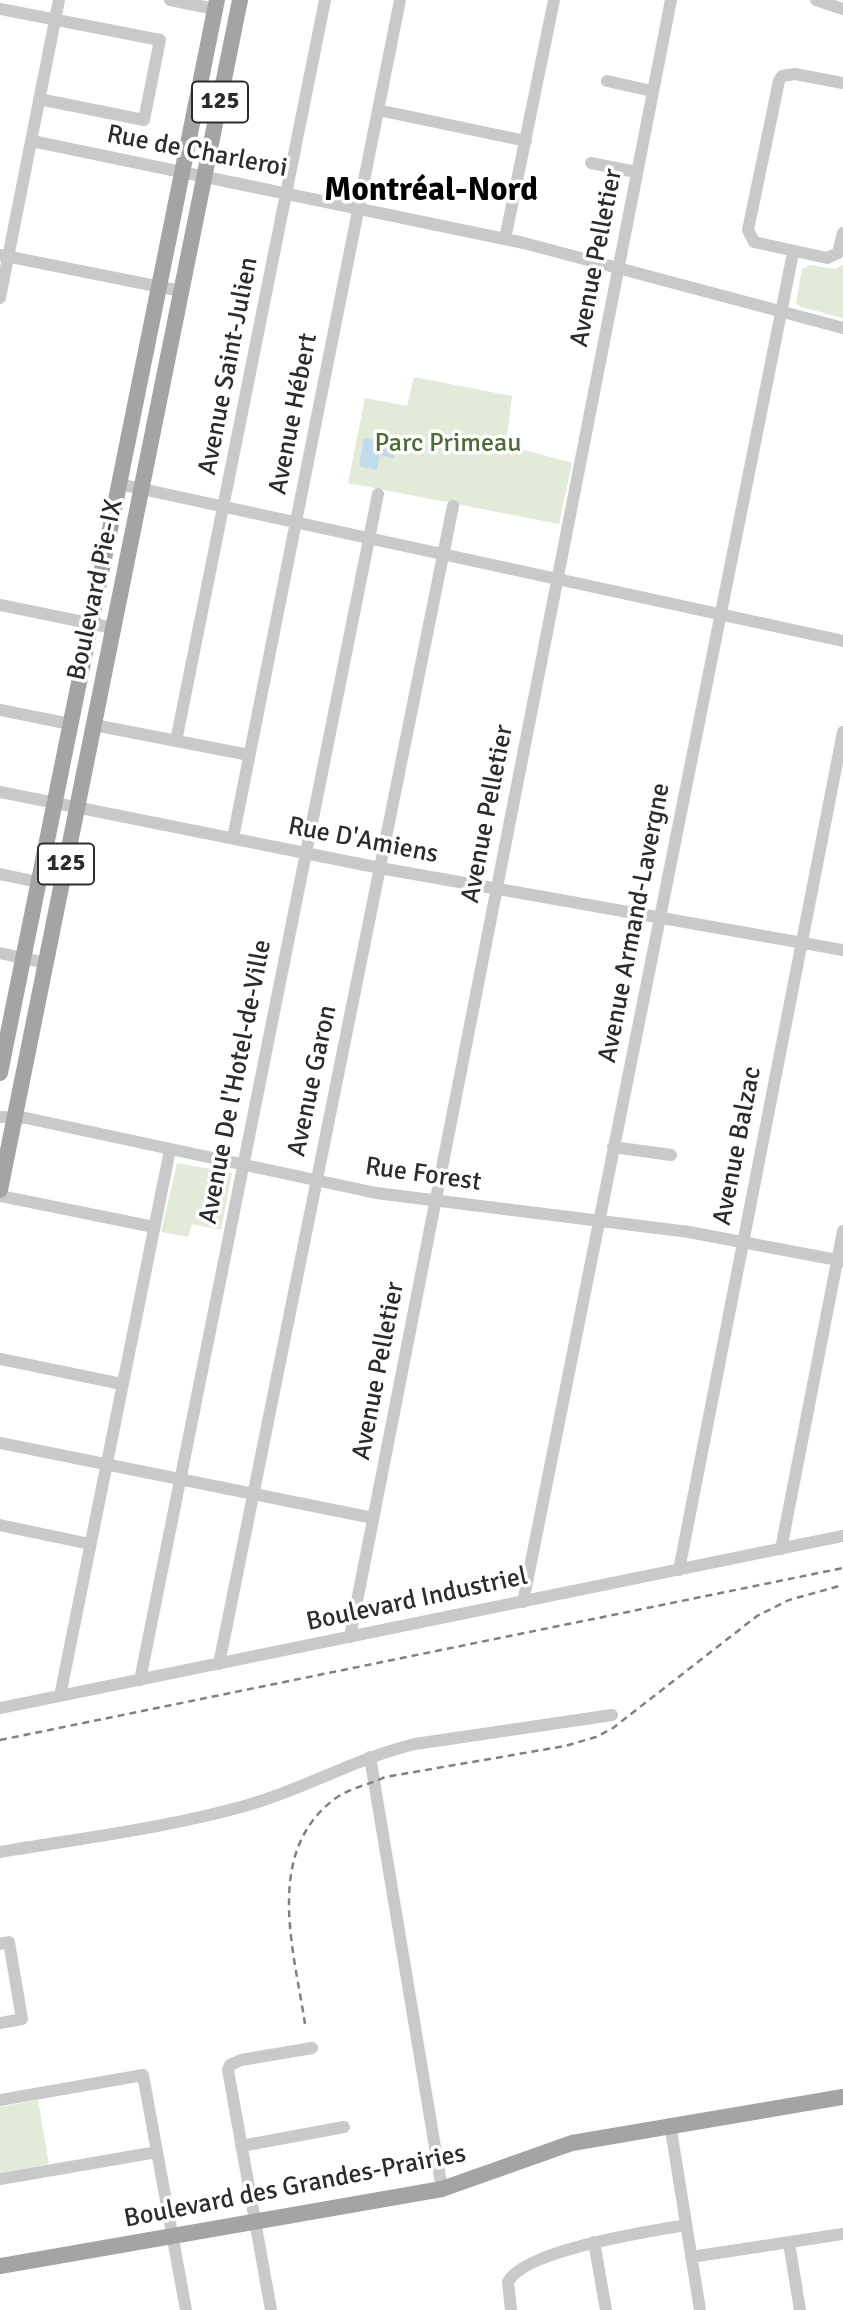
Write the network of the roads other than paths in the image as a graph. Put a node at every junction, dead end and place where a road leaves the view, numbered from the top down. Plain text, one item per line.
1 (60, 0) edge
2 (170, 0) edge
3 (240, 0) edge
4 (325, 0) edge
5 (400, 0) edge
6 (554, 0) edge
7 (671, 0) edge
8 (816, 0) edge
9 (216, 5) edge
10 (0, 9) edge
11 (843, 9) edge
12 (55, 20) junction
13 (607, 81) dead end
14 (843, 83) edge
15 (652, 91) junction
16 (39, 99) junction
17 (378, 110) junction
18 (32, 141) junction
19 (526, 141) junction
20 (591, 163) dead end
21 (182, 172) junction
22 (636, 172) junction
23 (205, 175) junction
24 (286, 193) junction
25 (358, 208) junction
26 (843, 233) edge
27 (505, 239) junction
28 (793, 253) junction
29 (4, 256) edge
30 (618, 267) junction
31 (159, 287) junction
32 (181, 291) junction
33 (0, 298) edge
34 (781, 311) junction
35 (843, 328) edge
36 (119, 484) junction
37 (141, 489) junction
38 (379, 494) dead end
39 (453, 506) dead end
40 (223, 508) junction
41 (296, 522) junction
42 (369, 538) junction
43 (442, 553) junction
44 (557, 578) junction
45 (0, 605) edge
46 (720, 615) junction
47 (91, 624) junction
48 (113, 628) junction
49 (843, 641) edge
50 (0, 710) edge
51 (70, 724) junction
52 (94, 725) junction
53 (843, 732) edge
54 (176, 741) junction
55 (249, 755) junction
56 (0, 792) edge
57 (55, 803) junction
58 (77, 807) junction
59 (233, 838) junction
60 (306, 853) junction
61 (380, 868) junction
62 (0, 874) edge
63 (38, 882) junction
64 (496, 889) junction
65 (659, 918) junction
66 (802, 942) junction
67 (843, 950) edge
68 (0, 954) edge
69 (23, 958) junction
70 (46, 963) junction
71 (3, 1038) edge
72 (0, 1073) edge
73 (7, 1117) edge
74 (613, 1147) junction
75 (170, 1150) junction
76 (671, 1155) dead end
77 (242, 1166) junction
78 (316, 1181) junction
79 (0, 1190) edge
80 (0, 1196) edge
81 (435, 1200) junction
82 (598, 1221) junction
83 (155, 1227) junction
84 (843, 1231) edge
85 (743, 1242) junction
86 (840, 1260) edge
87 (0, 1359) edge
88 (122, 1384) junction
89 (0, 1443) edge
90 (106, 1463) junction
91 (179, 1479) junction
92 (253, 1494) junction
93 (373, 1518) junction
94 (0, 1525) edge
95 (843, 1536) edge
96 (90, 1544) junction
97 (781, 1549) junction
98 (679, 1570) junction
99 (523, 1602) junction
100 (350, 1637) junction
101 (219, 1664) junction
102 (140, 1680) junction
103 (60, 1696) junction
104 (0, 1708) edge
105 (612, 1714) dead end
106 (370, 1757) junction
107 (0, 1852) edge
108 (0, 1944) edge
109 (0, 2023) edge
110 (312, 2048) dead end
111 (843, 2097) edge
112 (0, 2099) edge
113 (670, 2124) junction
114 (344, 2127) dead end
115 (240, 2146) junction
116 (157, 2152) junction
117 (0, 2179) edge
118 (442, 2189) junction
119 (255, 2221) junction
120 (686, 2225) junction
121 (843, 2234) edge
122 (172, 2236) junction
123 (594, 2242) junction
124 (789, 2243) junction
125 (691, 2257) junction
126 (0, 2266) edge
127 (186, 2310) edge
128 (271, 2310) edge
129 (511, 2310) edge
130 (606, 2310) edge
131 (700, 2310) edge
132 (800, 2310) edge

1 - 12 street
2 - 9 street
3 - 23 main road, Boulevard Pie-IX / 125
4 - 24 street, Avenue Saint-Julien
5 - 17 street, Avenue Hébert
6 - 19 street
7 - 15 street, Avenue Pelletier
8 - 11 street
9 - 21 main road, Boulevard Pie-IX / 125
10 - 12 street
12 - 16 street
12 - 16 street
13 - 15 street
14 - 28 street
15 - 22 street, Avenue Pelletier
16 - 18 street
17 - 19 street
17 - 25 street, Avenue Hébert
18 - 21 street, Rue de Charleroi
18 - 29 street
19 - 27 street
20 - 22 street
21 - 23 street, Rue de Charleroi
21 - 31 main road, Boulevard Pie-IX / 125
22 - 30 street, Avenue Pelletier
23 - 24 street, Rue de Charleroi
23 - 32 main road, Boulevard Pie-IX / 125
24 - 25 street, Rue de Charleroi
24 - 40 street, Avenue Saint-Julien
25 - 27 street, Rue de Charleroi
25 - 41 street, Avenue Hébert
26 - 28 street
27 - 30 street, Rue de Charleroi
28 - 34 street, Avenue Armand-Lavergne
29 - 31 street
29 - 33 street
30 - 34 street, Rue de Charleroi
30 - 44 street, Avenue Pelletier
31 - 32 street
31 - 36 main road, Boulevard Pie-IX / 125
32 - 37 main road, Boulevard Pie-IX / 125
34 - 35 street, Rue de Charleroi
34 - 46 street, Avenue Armand-Lavergne
36 - 37 street
36 - 47 main road, Boulevard Pie-IX / 125
37 - 40 street
37 - 48 main road, Boulevard Pie-IX / 125
38 - 42 street, Avenue De l'Hotel-de-Ville
39 - 43 street, Avenue Garon
40 - 41 street
40 - 54 street, Avenue Saint-Julien
41 - 42 street
41 - 55 street, Avenue Hébert
42 - 43 street
42 - 60 street, Avenue De l'Hotel-de-Ville
43 - 44 street
43 - 61 street, Avenue Garon
44 - 46 street
44 - 64 street, Avenue Pelletier
45 - 47 street
46 - 49 street
46 - 65 street, Avenue Armand-Lavergne
47 - 48 street
47 - 51 main road, Boulevard Pie-IX / 125
48 - 52 main road, Boulevard Pie-IX / 125
50 - 51 street
51 - 57 main road, Boulevard Pie-IX / 125
52 - 54 street
52 - 58 main road, Boulevard Pie-IX / 125
53 - 66 street, Avenue Balzac
54 - 55 street
55 - 59 street, Avenue Hébert
56 - 57 street, Rue D'Amiens
57 - 58 street, Rue D'Amiens
57 - 63 main road, Boulevard Pie-IX / 125
58 - 59 street, Rue D'Amiens
58 - 70 main road, Boulevard Pie-IX / 125
59 - 60 street, Rue D'Amiens
60 - 61 street, Rue D'Amiens
60 - 77 street, Avenue De l'Hotel-de-Ville
61 - 64 street, Rue D'Amiens
61 - 78 street, Avenue Garon
62 - 63 street
63 - 69 main road, Boulevard Pie-IX / 125
64 - 65 street, Rue D'Amiens
64 - 81 street, Avenue Pelletier
65 - 66 street, Rue D'Amiens
65 - 74 street, Avenue Armand-Lavergne
66 - 67 street, Rue D'Amiens
66 - 85 street, Avenue Balzac
68 - 69 street
69 - 70 street
69 - 71 main road, Boulevard Pie-IX / 125
70 - 73 main road, Boulevard Pie-IX / 125
71 - 72 main road, Boulevard Pie-IX / 125
73 - 75 street, Rue Forest
73 - 79 main road, Boulevard Pie-IX / 125
74 - 76 street
74 - 82 street, Avenue Armand-Lavergne
75 - 77 street, Rue Forest
75 - 83 street
77 - 78 street, Rue Forest
77 - 91 street, Avenue De l'Hotel-de-Ville
78 - 81 street, Rue Forest
78 - 92 street, Avenue Garon
80 - 83 street
81 - 82 street, Rue Forest
81 - 93 street, Avenue Pelletier
82 - 85 street, Rue Forest
82 - 99 street, Avenue Armand-Lavergne
83 - 88 street
84 - 86 street
85 - 86 street, Rue Forest
85 - 98 street, Avenue Balzac
86 - 97 street
87 - 88 street
88 - 90 street
89 - 90 street
90 - 91 street
90 - 96 street
91 - 92 street
91 - 102 street, Avenue De l'Hotel-de-Ville
92 - 93 street
92 - 101 street, Avenue Garon
93 - 100 street, Avenue Pelletier
94 - 96 street
95 - 97 street, Boulevard Industriel
96 - 103 street
97 - 98 street, Boulevard Industriel
98 - 99 street, Boulevard Industriel
99 - 100 street, Boulevard Industriel
100 - 101 street, Boulevard Industriel
101 - 102 street, Boulevard Industriel
102 - 103 street, Boulevard Industriel
103 - 104 street, Boulevard Industriel
105 - 106 street
106 - 107 street
106 - 118 street
108 - 109 street
110 - 115 street
111 - 113 main road, Boulevard des Grandes-Prairies
112 - 116 street
113 - 118 main road, Boulevard des Grandes-Prairies
113 - 120 street
114 - 115 street
115 - 119 street
116 - 117 street
116 - 122 street
118 - 119 main road, Boulevard des Grandes-Prairies
119 - 122 main road, Boulevard des Grandes-Prairies
119 - 128 street
120 - 123 street
120 - 125 street
121 - 124 street
122 - 126 main road, Boulevard des Grandes-Prairies
122 - 127 street
123 - 129 street
123 - 130 street
124 - 125 street
124 - 132 street
125 - 131 street

